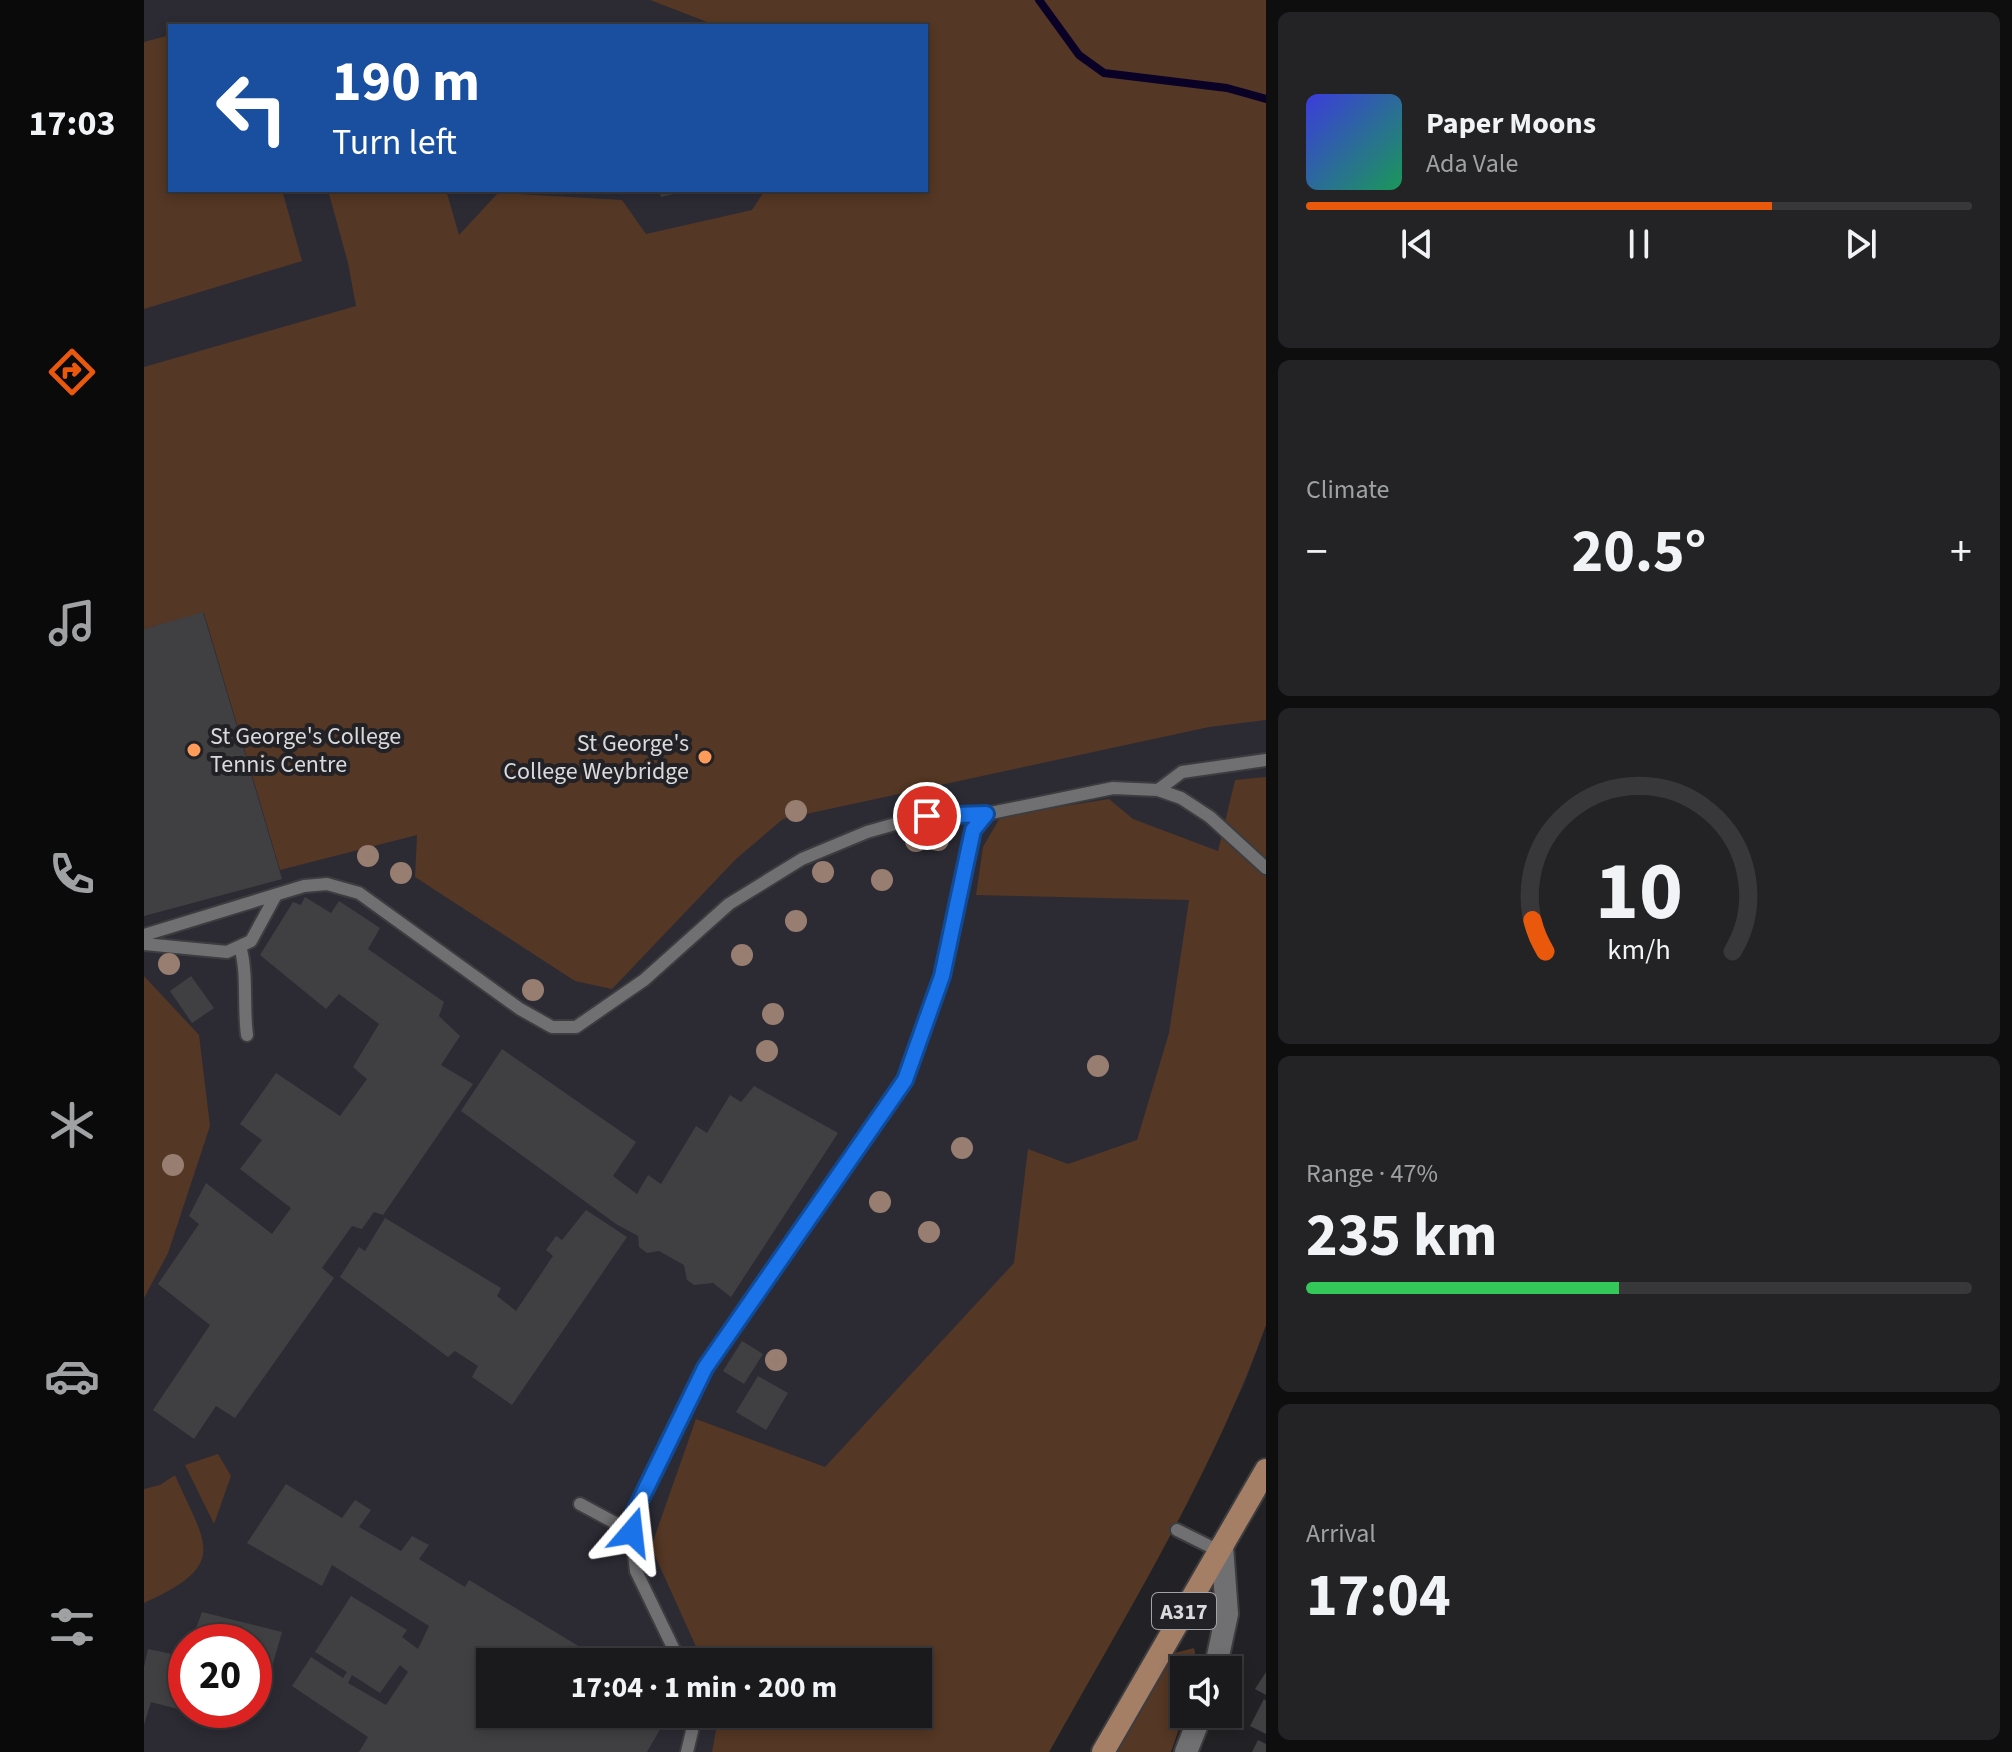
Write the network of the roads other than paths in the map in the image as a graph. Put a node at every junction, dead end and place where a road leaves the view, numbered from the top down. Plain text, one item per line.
1 (1266, 760) edge
2 (1158, 790) junction
3 (986, 814) junction
4 (1266, 868) edge
5 (276, 895) junction
6 (144, 935) edge
7 (144, 944) edge
8 (240, 946) junction
9 (247, 1035) dead end
10 (1266, 1470) edge
11 (580, 1504) dead end
12 (1177, 1530) dead end
13 (632, 1532) junction
14 (1221, 1548) junction
15 (673, 1648) edge
16 (1218, 1656) edge
17 (692, 1728) edge
18 (1195, 1728) edge
19 (687, 1752) edge
20 (1103, 1752) edge
21 (1186, 1752) edge

1 - 2 lane
2 - 3 lane
2 - 4 lane
3 - 5 lane
3 - 13 lane
5 - 6 lane
5 - 8 lane
7 - 8 lane
8 - 9 lane
10 - 14 main road, A317
11 - 13 lane
12 - 14 lane
13 - 15 lane
14 - 16 street
14 - 20 main road, A317
17 - 19 lane
18 - 21 street

